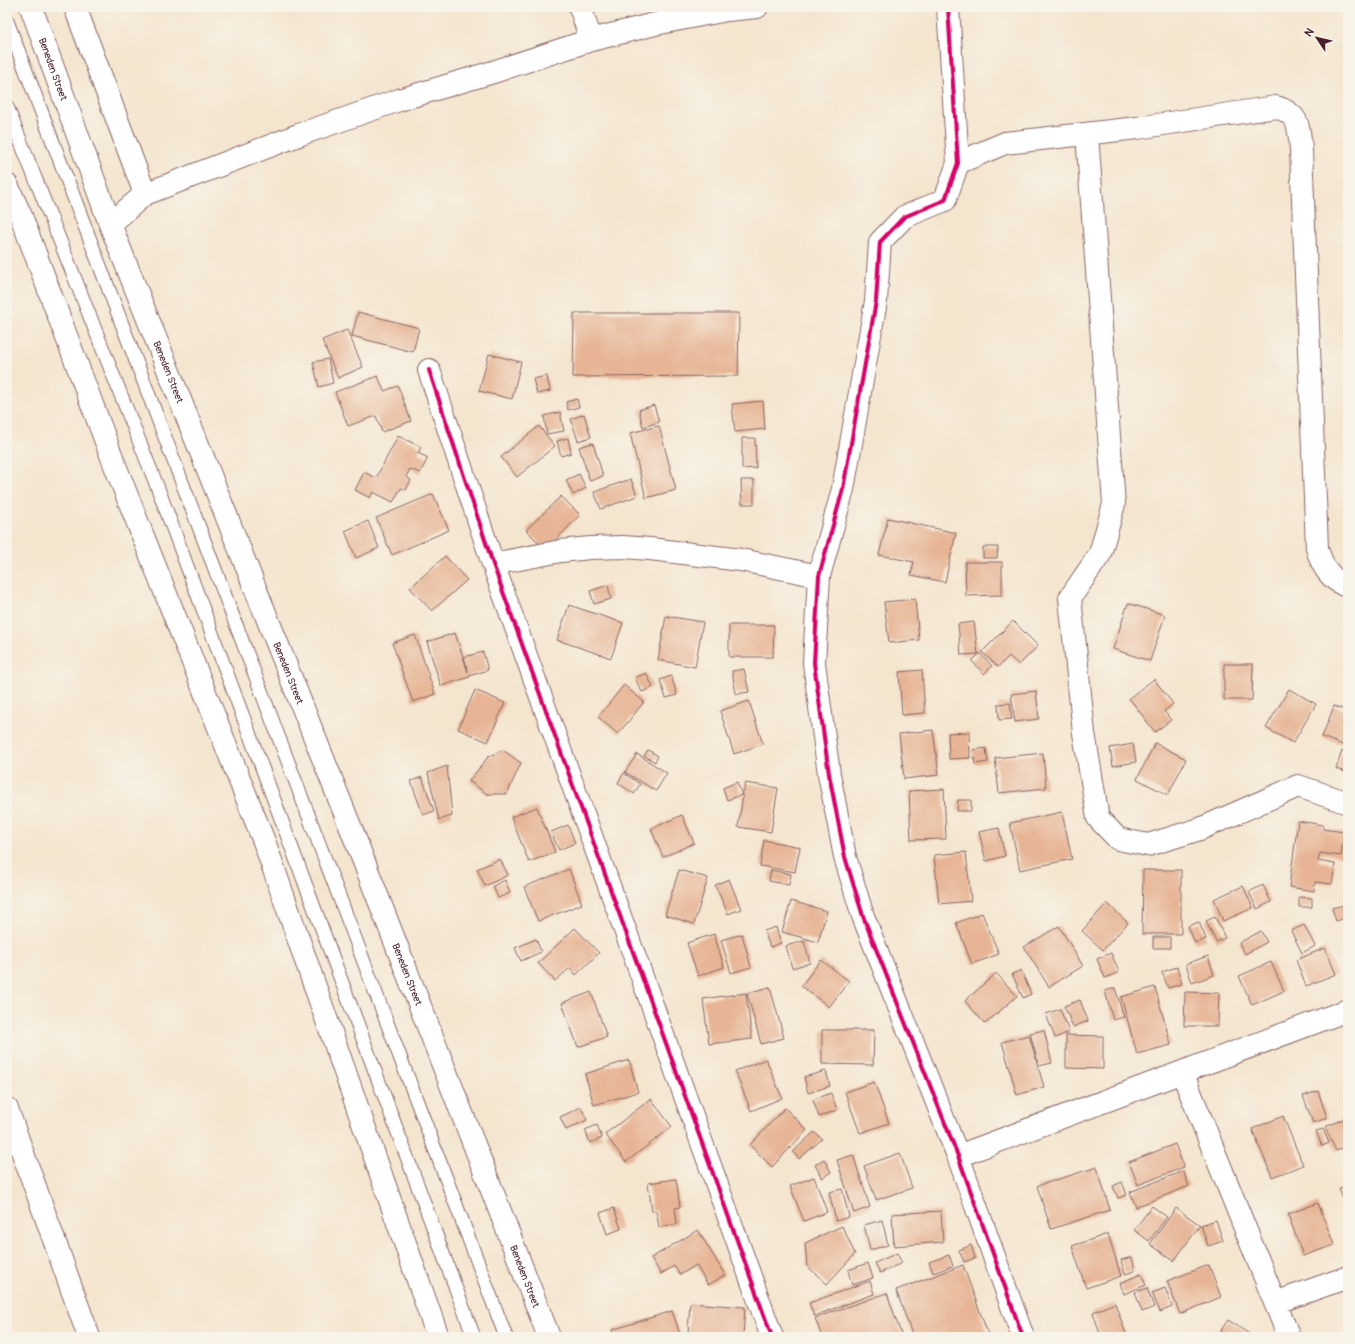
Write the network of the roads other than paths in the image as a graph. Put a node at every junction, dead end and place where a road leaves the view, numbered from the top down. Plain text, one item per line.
1 (31, 7) edge
2 (75, 7) edge
3 (580, 7) edge
4 (757, 7) edge
5 (948, 7) edge
6 (726, 8) edge
7 (7, 20) edge
8 (591, 40) junction
9 (7, 107) edge
10 (1087, 134) junction
11 (958, 163) junction
12 (7, 185) edge
13 (145, 194) junction
14 (110, 224) junction
15 (429, 370) dead end
16 (493, 564) junction
17 (819, 576) junction
18 (1348, 587) edge
19 (1348, 803) edge
20 (1348, 1010) edge
21 (1182, 1072) junction
22 (7, 1109) edge
23 (958, 1156) junction
24 (1348, 1276) edge
25 (1275, 1303) junction
26 (89, 1337) edge
27 (438, 1337) edge
28 (474, 1337) edge
29 (506, 1337) edge
30 (549, 1337) edge
31 (772, 1337) edge
32 (1023, 1337) edge
33 (1289, 1337) edge

1 - 14 street, Beneden Street
2 - 13 street
3 - 8 street
4 - 6 street
5 - 11 street
6 - 8 street
7 - 29 lane
8 - 13 street
9 - 28 lane
10 - 11 street
10 - 18 street
10 - 19 street
11 - 17 street
12 - 27 street
13 - 14 street
14 - 30 street, Beneden Street
15 - 16 street
16 - 17 street
16 - 31 street
17 - 23 street
20 - 21 street
21 - 23 street
21 - 25 street
22 - 26 street
23 - 32 street
24 - 25 street
25 - 33 street

